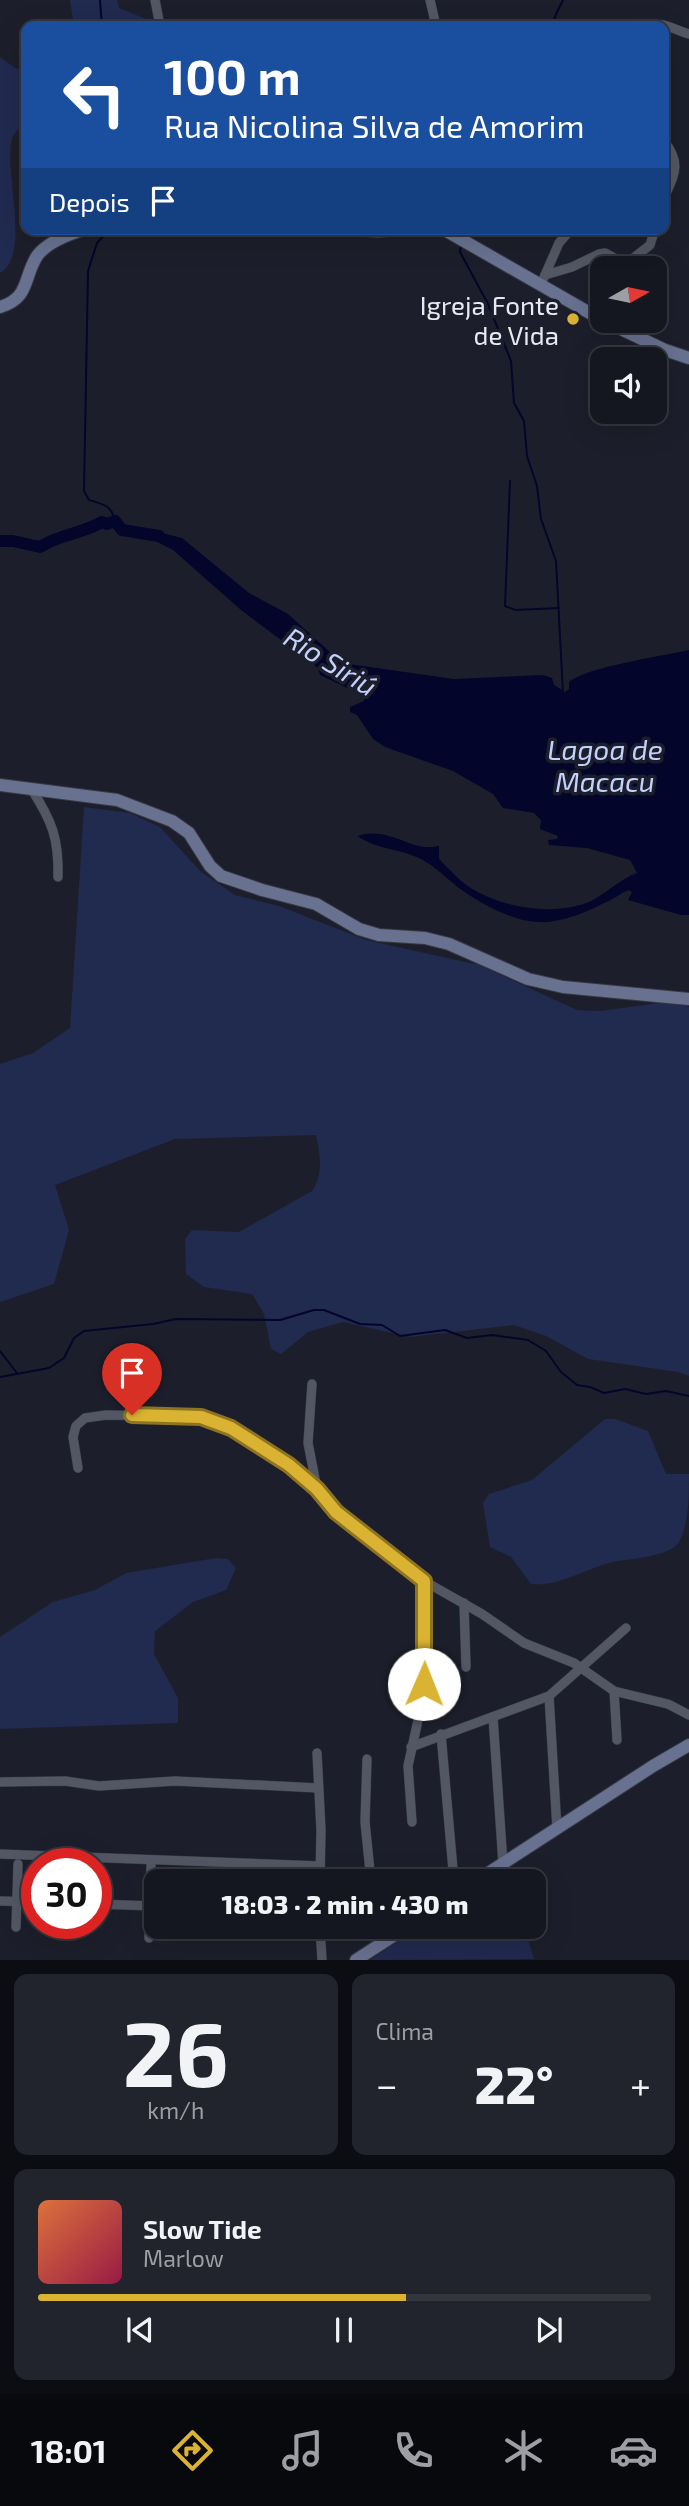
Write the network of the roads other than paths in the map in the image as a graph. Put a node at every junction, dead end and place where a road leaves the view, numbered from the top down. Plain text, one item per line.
1 (155, 0) edge
2 (430, 0) edge
3 (159, 21) edge
4 (435, 21) edge
5 (669, 26) edge
6 (689, 34) edge
7 (669, 148) edge
8 (669, 185) edge
9 (61, 235) edge
10 (455, 235) edge
11 (566, 235) edge
12 (653, 235) edge
13 (543, 281) junction
14 (0, 307) edge
15 (590, 312) edge
16 (629, 333) edge
17 (689, 358) edge
18 (0, 785) edge
19 (32, 790) junction
20 (58, 877) dead end
21 (689, 999) edge
22 (312, 1384) dead end
23 (78, 1468) dead end
24 (317, 1489) junction
25 (424, 1581) junction
26 (464, 1602) junction
27 (626, 1628) dead end
28 (466, 1667) dead end
29 (580, 1668) junction
30 (614, 1691) junction
31 (549, 1696) junction
32 (689, 1715) edge
33 (494, 1717) junction
34 (441, 1734) junction
35 (617, 1740) dead end
36 (689, 1745) edge
37 (411, 1747) junction
38 (317, 1753) dead end
39 (367, 1759) dead end
40 (0, 1782) edge
41 (318, 1788) junction
42 (412, 1822) dead end
43 (557, 1829) junction
44 (0, 1854) edge
45 (18, 1864) dead end
46 (503, 1864) junction
47 (151, 1865) dead end
48 (320, 1866) joint
49 (151, 1869) edge
50 (370, 1869) edge
51 (453, 1869) edge
52 (495, 1869) edge
53 (0, 1901) edge
54 (17, 1901) junction
55 (21, 1901) edge
56 (112, 1905) edge
57 (144, 1906) edge
58 (16, 1927) dead end
59 (321, 1939) edge
60 (383, 1939) edge
61 (389, 1939) edge
62 (384, 1942) junction
63 (322, 1960) edge
64 (356, 1960) edge

1 - 3 street
2 - 4 street
5 - 6 street
7 - 8 street
9 - 14 street
10 - 13 street
11 - 13 street
12 - 13 street
13 - 15 street
16 - 17 street
18 - 19 street
19 - 20 street
19 - 21 street
22 - 24 street
23 - 24 street
24 - 25 street
25 - 26 street
25 - 37 street
26 - 28 street
26 - 29 street
27 - 29 street
29 - 30 street
29 - 31 street
30 - 32 street
30 - 35 street
31 - 33 street
31 - 43 street
33 - 34 street
33 - 46 street
34 - 37 street
34 - 51 street
36 - 43 street
37 - 42 street
38 - 41 street
39 - 50 street
40 - 41 street
41 - 48 street
43 - 46 street
44 - 48 street
45 - 54 street
46 - 52 street
47 - 49 street
53 - 54 street
54 - 55 street
54 - 58 street
56 - 57 street
59 - 63 street
60 - 62 street
61 - 62 street
62 - 64 street

